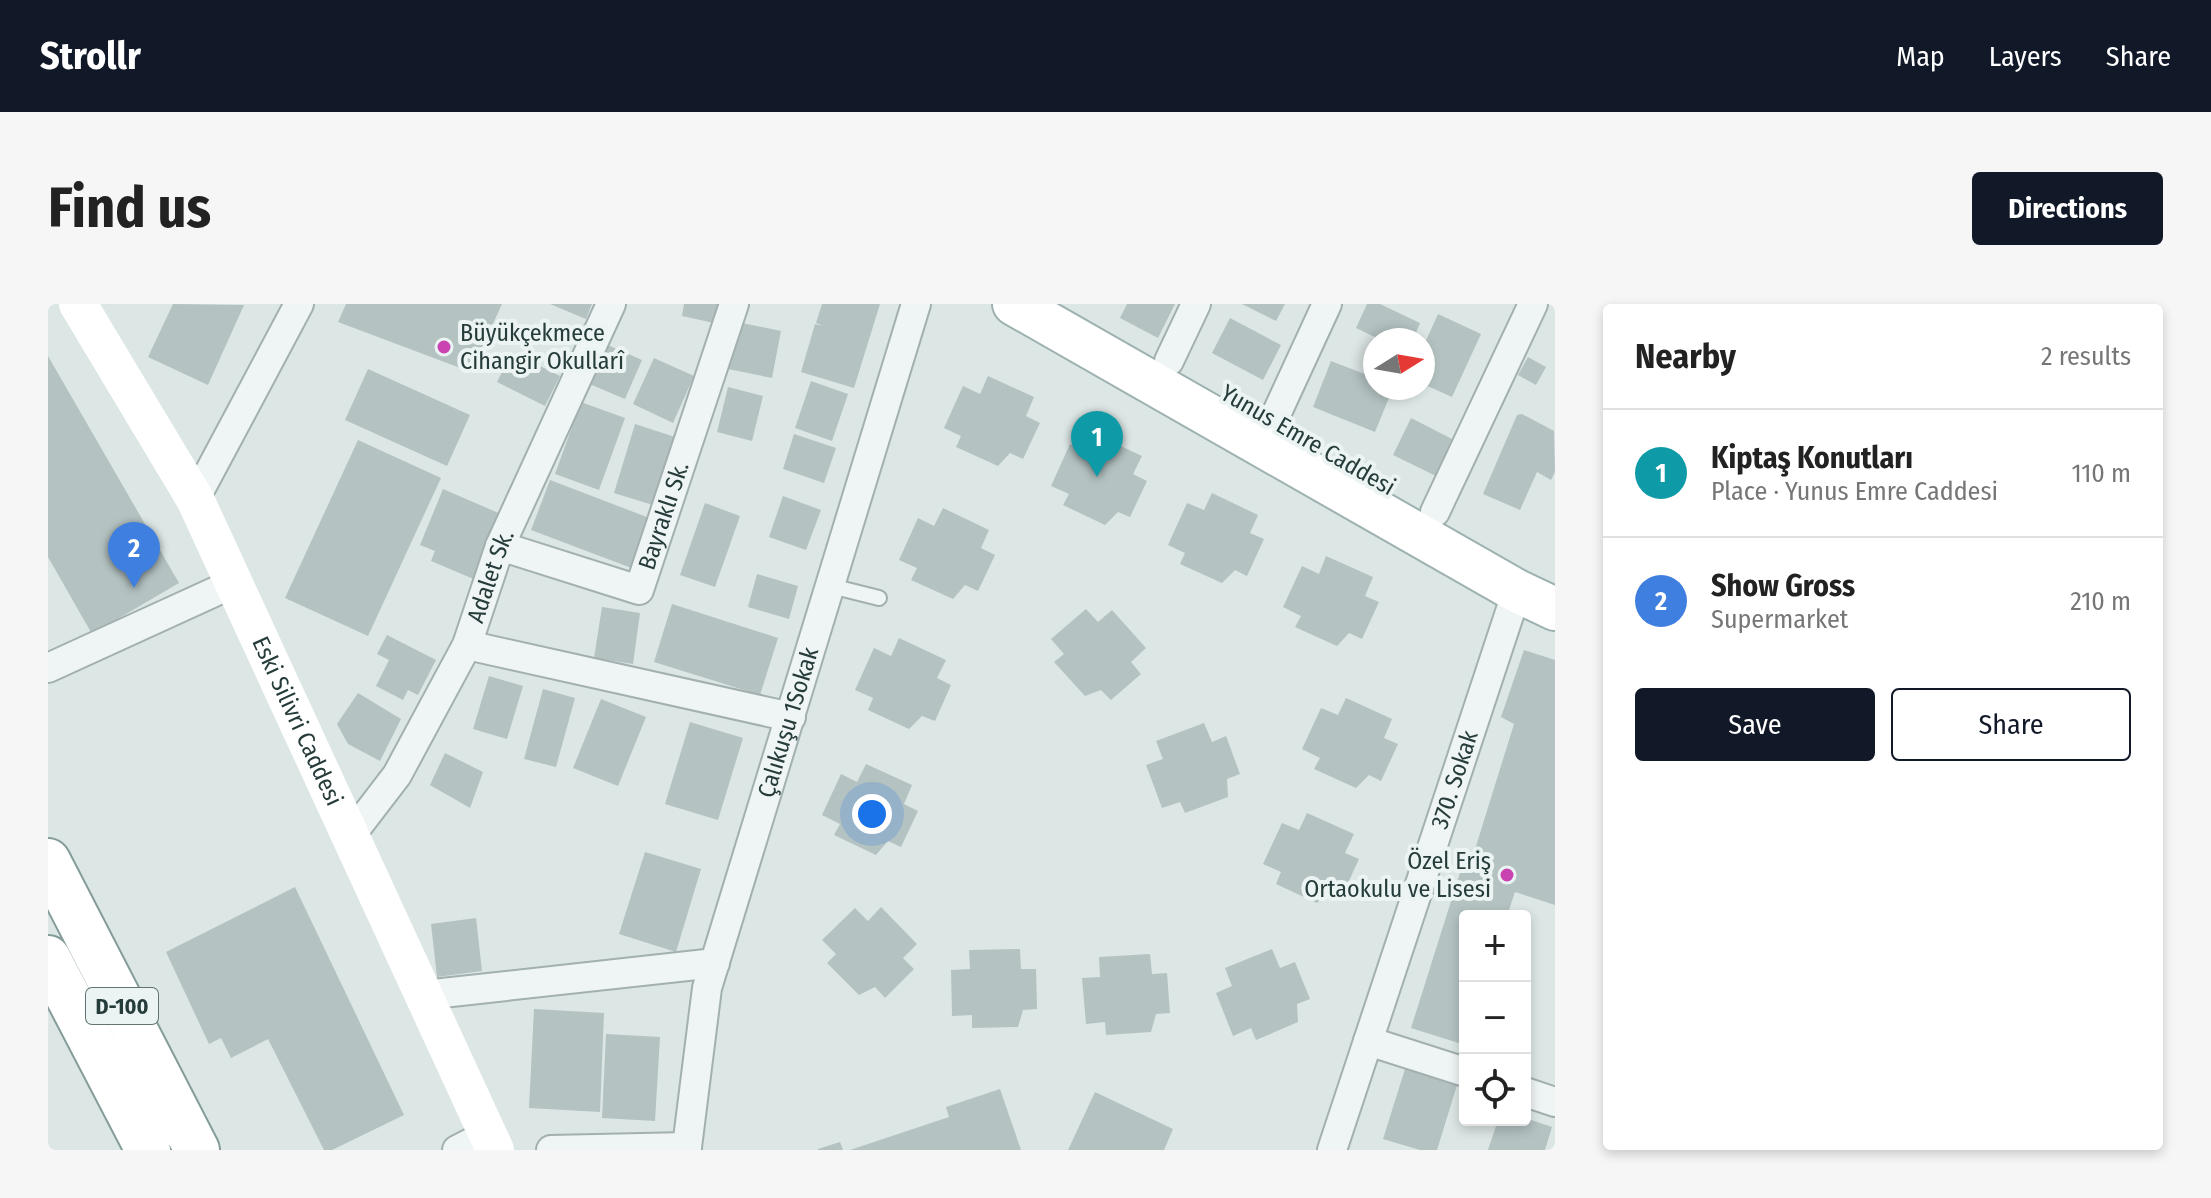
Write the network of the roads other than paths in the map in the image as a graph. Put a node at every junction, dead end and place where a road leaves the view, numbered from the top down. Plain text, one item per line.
1 (78, 304) edge
2 (299, 304) edge
3 (611, 304) edge
4 (734, 304) edge
5 (916, 304) edge
6 (1014, 304) edge
7 (1059, 304) edge
8 (1196, 304) edge
9 (1327, 304) edge
10 (1533, 304) edge
11 (1169, 361) junction
12 (1274, 419) junction
13 (195, 499) junction
14 (1435, 512) junction
15 (500, 546) junction
16 (234, 583) junction
17 (831, 586) junction
18 (1536, 586) edge
19 (879, 598) dead end
20 (1555, 609) edge
21 (467, 645) junction
22 (48, 668) edge
23 (791, 717) junction
24 (351, 835) junction
25 (48, 861) edge
26 (715, 963) junction
27 (52, 968) edge
28 (424, 995) junction
29 (1368, 1041) junction
30 (1459, 1070) edge
31 (1531, 1094) edge
32 (1555, 1102) edge
33 (480, 1145) edge
34 (688, 1149) edge
35 (148, 1150) edge
36 (197, 1150) edge
37 (551, 1150) edge
38 (1332, 1150) edge

1 - 13 main road, Eski Silivri Caddesi
2 - 13 street
3 - 15 street, Adalet Sk.
4 - 15 street, Bayraklı Sk.
5 - 17 street, Çalıkuşu 1Sokak
6 - 18 main road
7 - 11 main road, Yunus Emre Caddesi
8 - 11 street
9 - 12 street
10 - 14 street
11 - 12 main road, Yunus Emre Caddesi
12 - 14 main road, Yunus Emre Caddesi
13 - 16 main road, Eski Silivri Caddesi
14 - 18 main road, Yunus Emre Caddesi
15 - 21 street, Adalet Sk.
16 - 22 street
16 - 24 main road, Eski Silivri Caddesi
17 - 19 lane
17 - 23 street, Çalıkuşu 1Sokak
18 - 20 main road
18 - 29 street, 370. Sokak
21 - 23 street
21 - 24 street, Adalet Sk.
23 - 26 street, Çalıkuşu 1Sokak
24 - 28 main road, Eski Silivri Caddesi
25 - 36 highway, D-100
26 - 28 street
26 - 34 street, Çalıkuşu 1Sokak
27 - 35 highway, D-100
28 - 33 main road, Eski Silivri Caddesi
29 - 30 street
29 - 38 street, 370. Sokak
31 - 32 street
34 - 37 street

